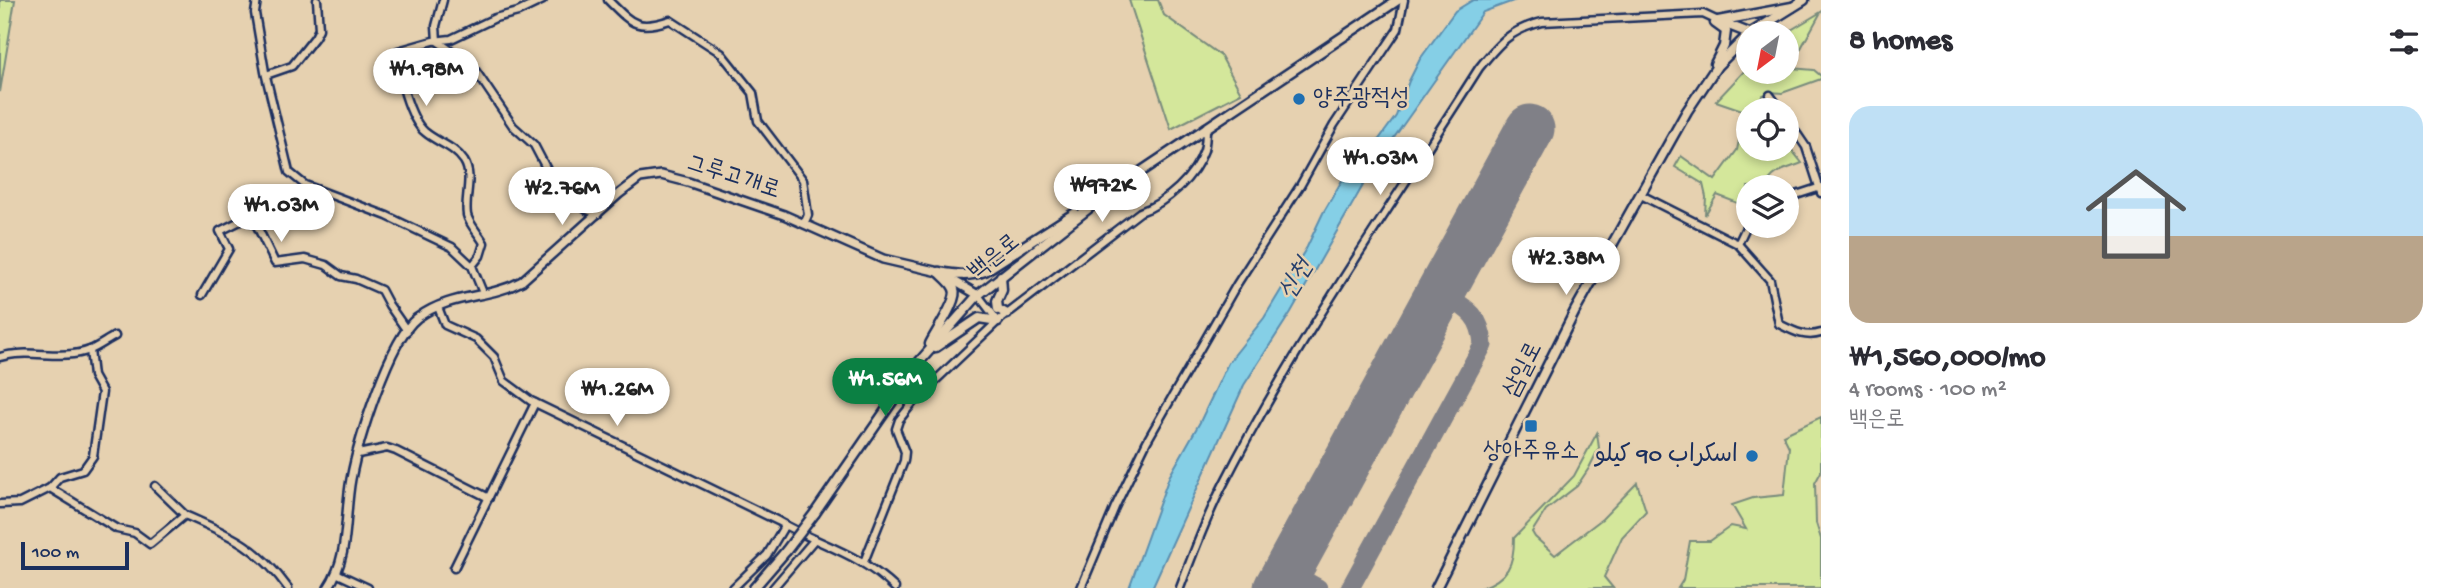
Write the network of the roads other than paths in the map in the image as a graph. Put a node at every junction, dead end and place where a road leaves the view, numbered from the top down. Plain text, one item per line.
1 (257, 0) edge
2 (317, 0) edge
3 (443, 0) edge
4 (543, 0) edge
5 (608, 0) edge
6 (1398, 0) edge
7 (1404, 0) edge
8 (1804, 0) edge
9 (1791, 7) junction
10 (1769, 21) edge
11 (1716, 22) junction
12 (1736, 29) edge
13 (437, 41) junction
14 (1736, 47) edge
15 (266, 75) junction
16 (1706, 82) junction
17 (1770, 95) dead end
18 (1772, 98) edge
19 (1206, 127) junction
20 (1799, 137) edge
21 (1821, 189) edge
22 (1641, 195) junction
23 (1799, 195) edge
24 (1103, 197) junction
25 (597, 214) junction
26 (804, 224) junction
27 (1741, 238) edge
28 (1738, 244) junction
29 (472, 265) junction
30 (939, 272) junction
31 (1001, 276) junction
32 (482, 293) junction
33 (202, 295) dead end
34 (978, 295) junction
35 (438, 307) junction
36 (1007, 314) junction
37 (998, 321) junction
38 (407, 331) junction
39 (1821, 333) edge
40 (115, 336) dead end
41 (90, 350) junction
42 (925, 354) junction
43 (0, 357) edge
44 (534, 403) junction
45 (358, 454) junction
46 (155, 485) dead end
47 (50, 488) junction
48 (489, 498) junction
49 (0, 504) edge
50 (185, 515) junction
51 (785, 525) junction
52 (814, 540) junction
53 (864, 562) junction
54 (454, 568) dead end
55 (337, 573) junction
56 (288, 588) edge
57 (328, 588) edge
58 (368, 588) edge
59 (733, 588) edge
60 (754, 588) edge
61 (773, 588) edge
62 (895, 588) edge
63 (1081, 588) edge
64 (1180, 588) edge
65 (1436, 588) edge

1 - 15 street
2 - 15 street
3 - 13 street
4 - 13 street
5 - 26 street
6 - 19 main road, 백은로
7 - 63 street
8 - 9 main road, 삼일로
9 - 10 main road, 삼일로
9 - 11 main road
11 - 12 main road
11 - 16 main road
11 - 64 street
13 - 25 street
13 - 29 street
14 - 16 main road, 삼일로
15 - 29 street
16 - 22 main road, 삼일로
17 - 18 street
19 - 24 main road, 백은로
19 - 36 street
20 - 21 street
21 - 23 street
22 - 28 street
22 - 65 main road, 삼일로
24 - 30 main road
24 - 31 main road, 백은로
25 - 26 street, 그루고개로
25 - 32 street, 그루고개로
26 - 30 street, 그루고개로
27 - 28 street
28 - 39 street
29 - 32 street
30 - 34 street, 그루고개로
30 - 42 main road
31 - 34 main road, 백은로
31 - 36 main road
32 - 35 street, 그루고개로
33 - 38 street
34 - 37 street
34 - 42 main road, 백은로
35 - 38 street, 그루고개로
35 - 44 street
36 - 37 street
37 - 42 main road
37 - 53 street
38 - 45 street, 그루고개로
40 - 41 street
41 - 43 street
41 - 47 street
42 - 60 main road, 백은로, bridge
44 - 48 street
44 - 51 street
45 - 48 street
45 - 55 street, 그루고개로
46 - 50 street
47 - 49 street
47 - 50 street
48 - 54 street
50 - 56 street
51 - 52 street
51 - 59 street
52 - 53 street
52 - 61 street
53 - 62 street
55 - 57 street, 그루고개로
55 - 58 street

